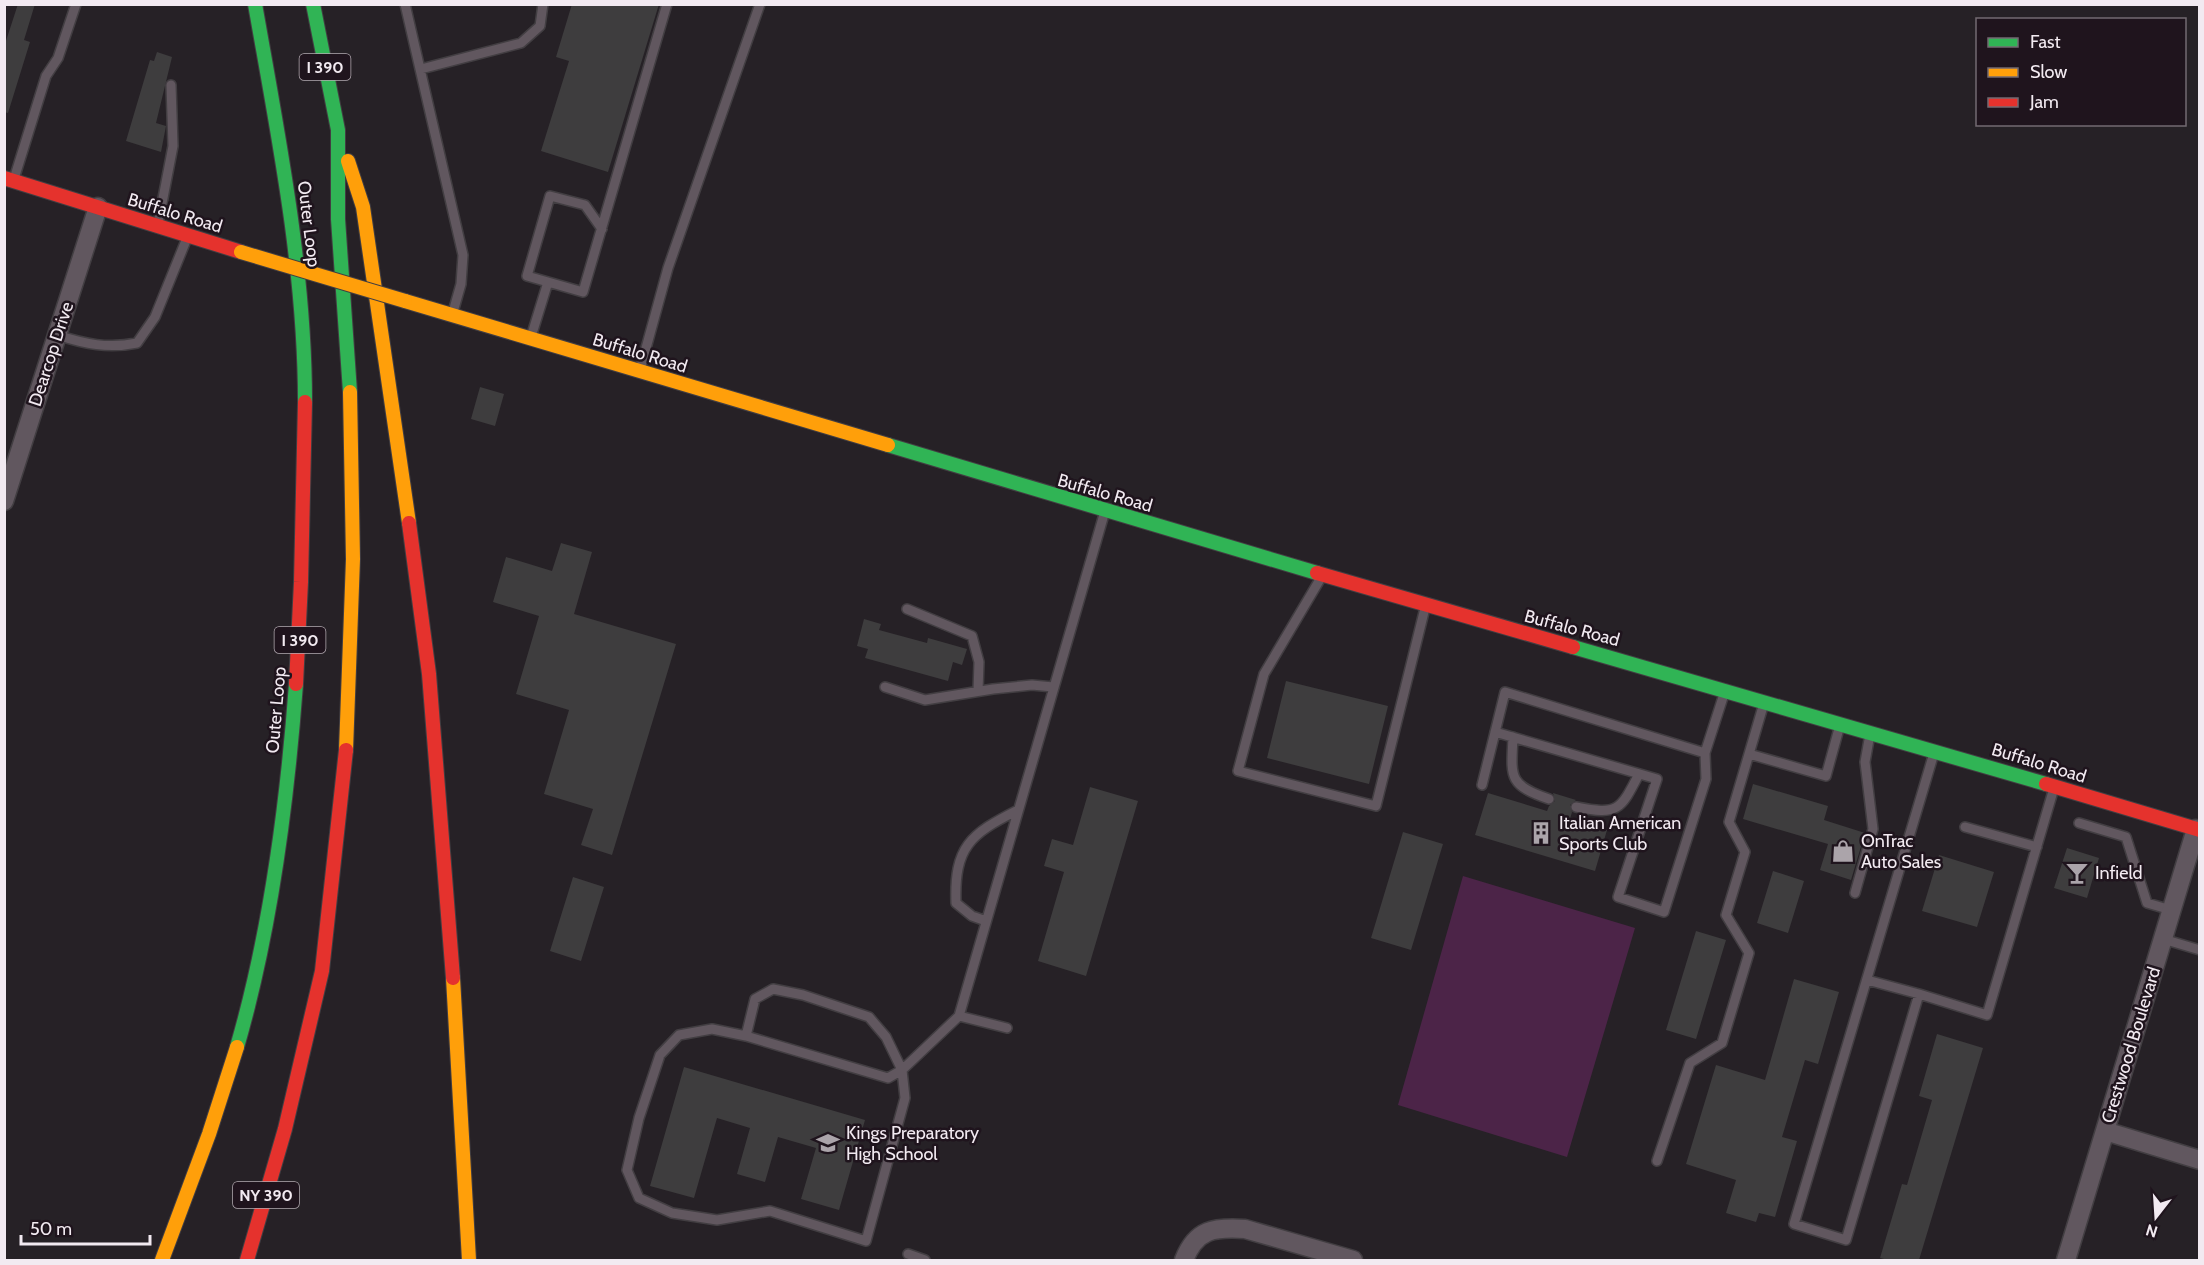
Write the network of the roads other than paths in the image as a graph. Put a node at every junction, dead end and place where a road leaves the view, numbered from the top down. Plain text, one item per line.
1 (76, 4) edge
2 (255, 4) edge
3 (313, 4) edge
4 (405, 4) edge
5 (543, 4) edge
6 (667, 4) edge
7 (760, 4) edge
8 (421, 69) junction
9 (171, 85) dead end
10 (338, 130) junction
11 (9, 180) edge
12 (98, 207) junction
13 (158, 226) junction
14 (602, 229) junction
15 (187, 235) junction
16 (549, 282) junction
17 (452, 315) junction
18 (57, 335) junction
19 (531, 338) junction
20 (639, 373) junction
21 (4, 501) edge
22 (1106, 512) junction
23 (1323, 575) junction
24 (1426, 606) junction
25 (907, 609) dead end
26 (885, 687) dead end
27 (1053, 687) junction
28 (1725, 689) junction
29 (978, 691) junction
30 (1765, 700) junction
31 (1840, 723) junction
32 (1495, 732) junction
33 (1870, 732) junction
34 (1513, 737) junction
35 (1935, 751) junction
36 (1706, 753) junction
37 (1749, 754) junction
38 (1639, 774) junction
39 (1482, 785) dead end
40 (2054, 787) junction
41 (1549, 799) dead end
42 (1576, 807) dead end
43 (1018, 810) junction
44 (2079, 823) dead end
45 (1965, 826) dead end
46 (2198, 830) edge
47 (2037, 847) junction
48 (1855, 893) dead end
49 (2171, 910) junction
50 (986, 921) junction
51 (2163, 939) junction
52 (2199, 950) edge
53 (1867, 980) junction
54 (1919, 994) junction
55 (959, 1016) junction
56 (1006, 1028) dead end
57 (746, 1036) junction
58 (902, 1070) junction
59 (285, 1129) junction
60 (2105, 1131) junction
61 (2199, 1160) edge
62 (1657, 1161) dead end
63 (275, 1217) dead end
64 (908, 1254) dead end
65 (162, 1260) edge
66 (247, 1260) edge
67 (469, 1260) edge
68 (925, 1260) edge
69 (1184, 1260) edge
70 (1353, 1260) edge
71 (2066, 1260) edge

1 - 11 lane
2 - 65 main road, Outer Loop / I 390
3 - 10 main road, Outer Loop / I 390
4 - 8 lane
5 - 8 lane
6 - 14 lane
7 - 20 lane
8 - 17 lane
9 - 13 lane
10 - 59 main road, Outer Loop / I 390
10 - 67 main road
11 - 12 main road, Buffalo Road
12 - 13 main road, Buffalo Road
12 - 18 street, Dearcop Drive
13 - 15 main road, Buffalo Road
14 - 16 lane
14 - 16 lane
15 - 17 main road, Buffalo Road, bridge
15 - 18 lane
16 - 19 lane
17 - 19 main road, Buffalo Road
18 - 21 street, Dearcop Drive
19 - 20 main road, Buffalo Road
20 - 22 main road, Buffalo Road
22 - 23 main road, Buffalo Road
22 - 27 lane
23 - 24 main road, Buffalo Road
23 - 24 lane
24 - 28 main road, Buffalo Road
25 - 29 lane
26 - 29 lane
27 - 29 lane
27 - 43 lane
28 - 30 main road, Buffalo Road
28 - 36 lane
30 - 31 main road, Buffalo Road
30 - 37 lane
31 - 33 main road, Buffalo Road
31 - 37 lane
32 - 34 lane
32 - 36 lane
32 - 39 lane
33 - 35 main road, Buffalo Road
33 - 48 lane
34 - 38 lane
34 - 41 lane
35 - 40 main road, Buffalo Road
35 - 53 lane
36 - 38 lane
37 - 62 lane
38 - 42 lane
40 - 46 main road, Buffalo Road
40 - 47 lane
43 - 50 lane
43 - 50 lane
44 - 49 lane
45 - 47 lane
46 - 49 street, Crestwood Boulevard
47 - 54 lane
49 - 51 street, Crestwood Boulevard
50 - 55 lane
51 - 52 lane
51 - 60 street, Crestwood Boulevard
53 - 54 lane
53 - 54 lane
55 - 56 lane
55 - 58 lane
57 - 58 lane
57 - 58 lane
57 - 58 lane
59 - 63 main road
59 - 66 main road, Outer Loop / NY 390
60 - 61 street
60 - 71 street, Crestwood Boulevard
64 - 68 lane
69 - 70 street

